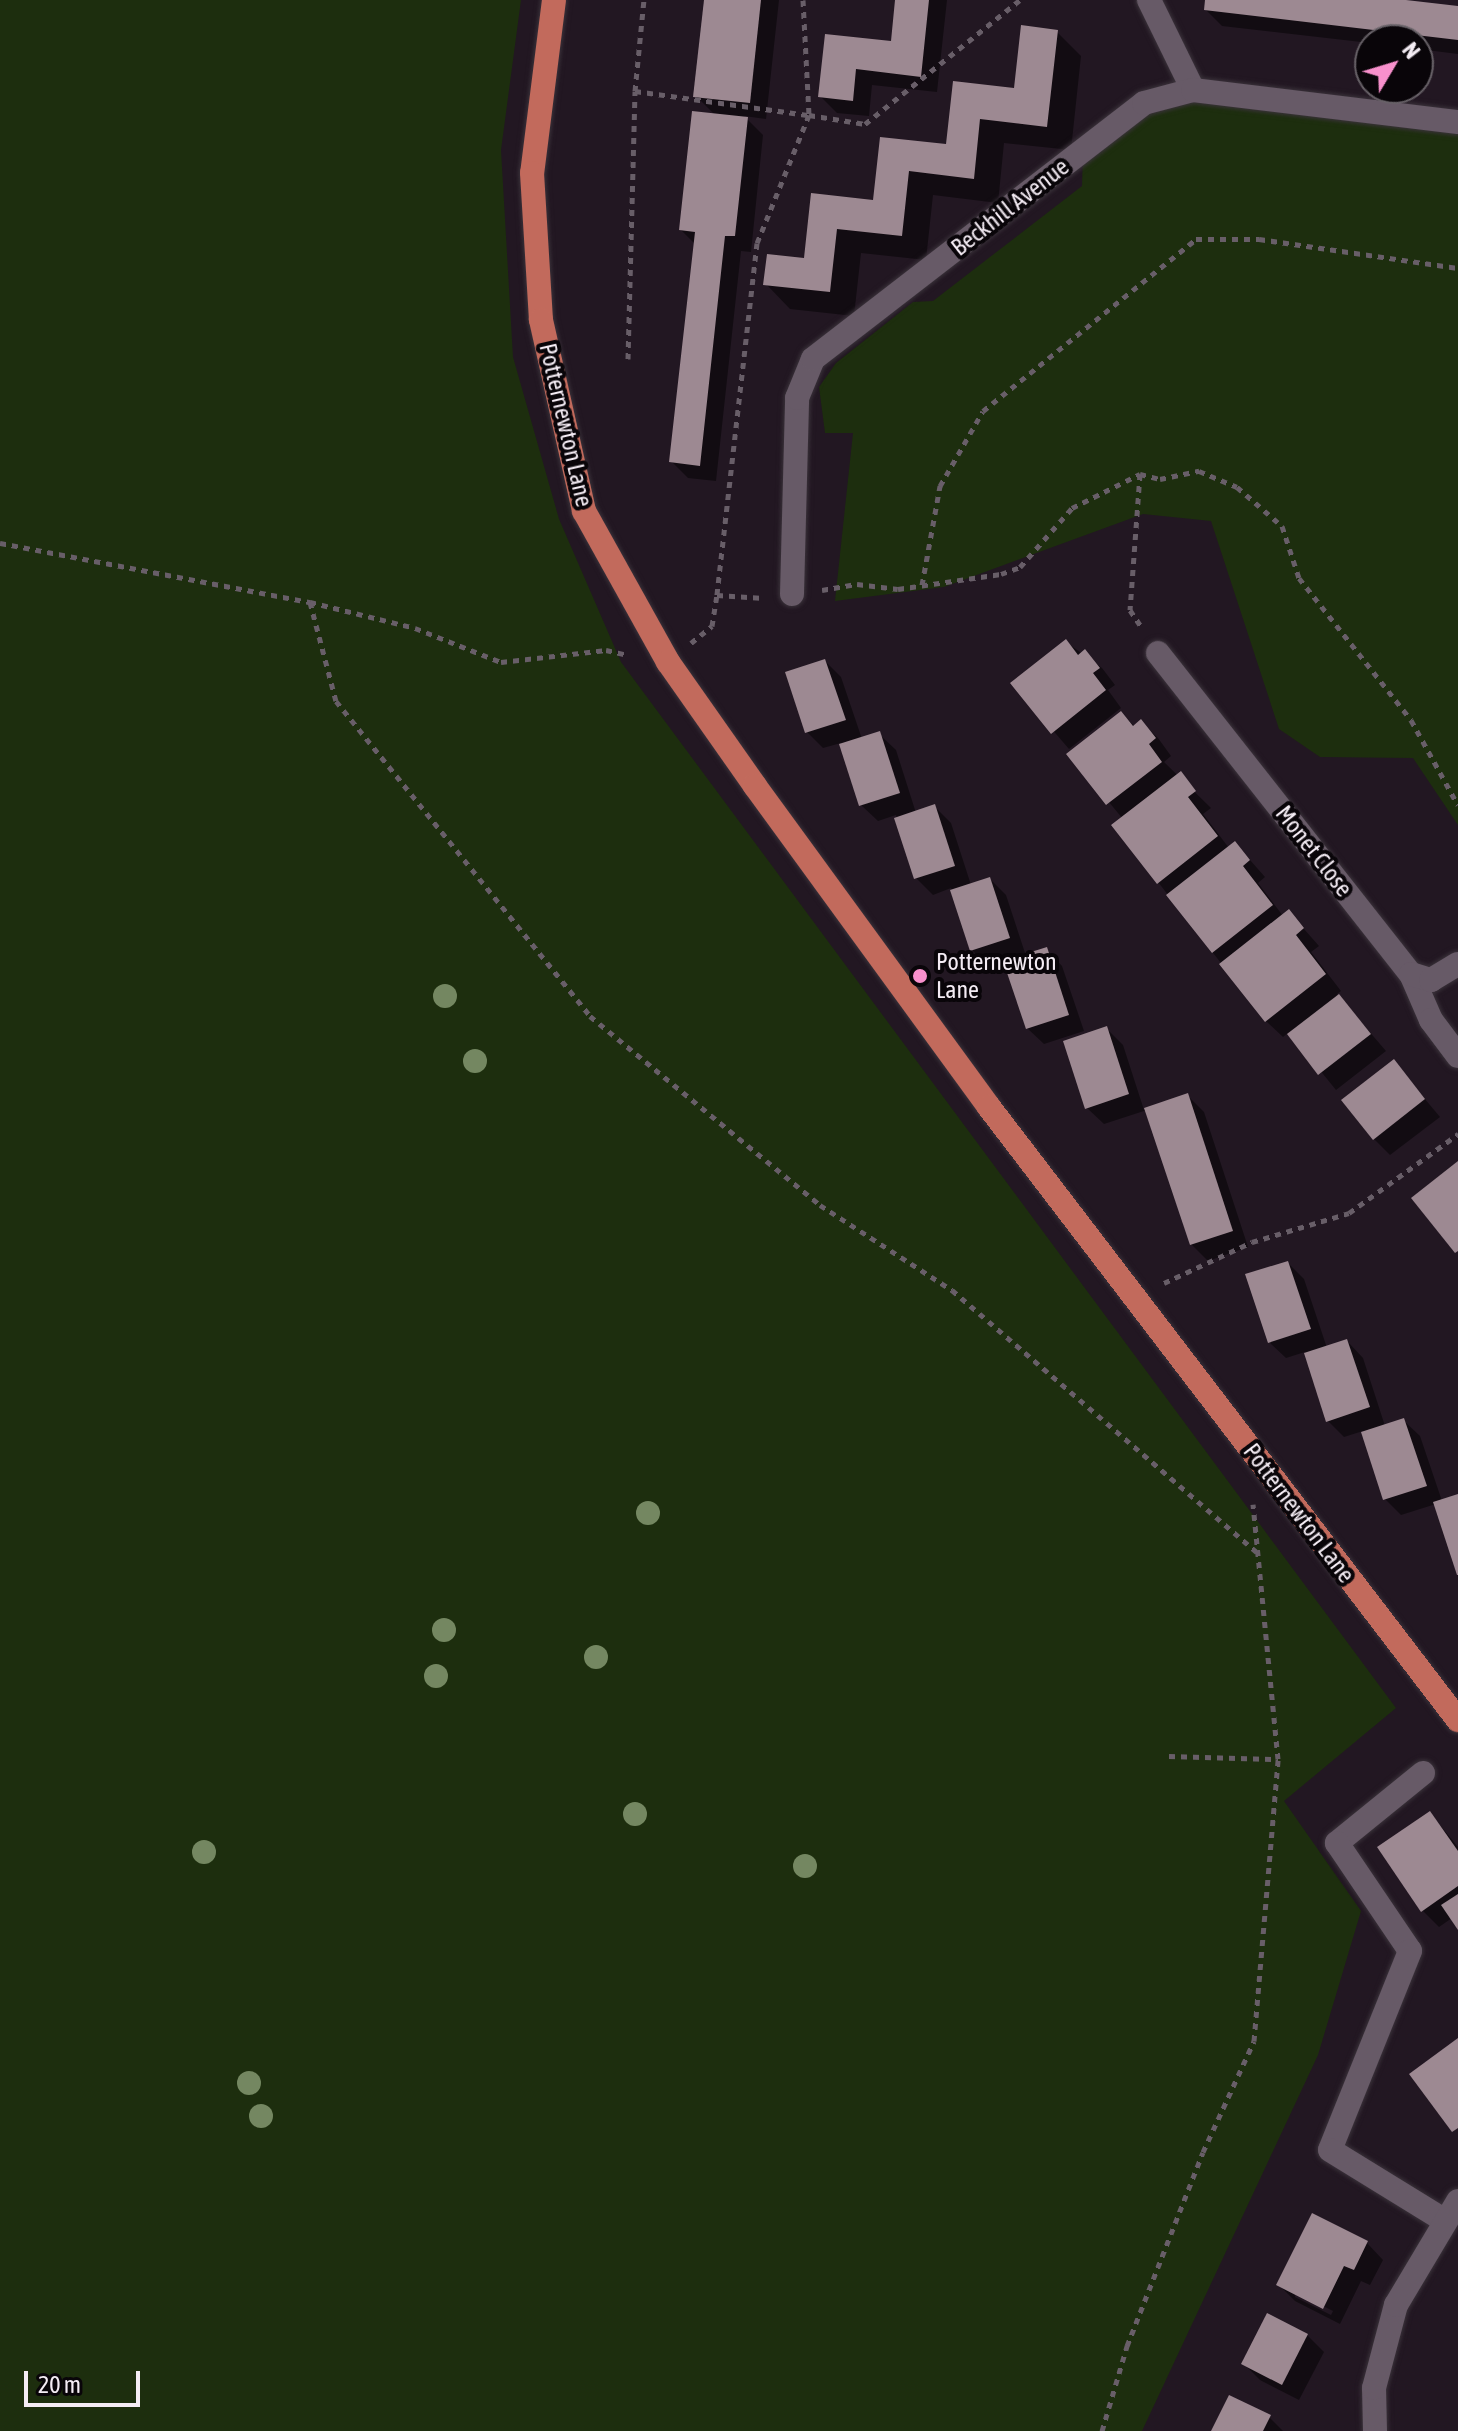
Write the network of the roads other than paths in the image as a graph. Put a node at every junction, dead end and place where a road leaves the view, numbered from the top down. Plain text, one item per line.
1 (554, 0) edge
2 (1149, 0) edge
3 (1193, 90) junction
4 (1458, 122) edge
5 (792, 594) road end
6 (1158, 653) road end
7 (1458, 964) edge
8 (1411, 974) junction
9 (1458, 1056) edge
10 (1458, 1720) edge
11 (1423, 1773) dead end
12 (1451, 2210) edge
13 (1375, 2431) edge

1 - 10 main road, Potternewton Lane
2 - 3 street
3 - 4 street, Beckhill Avenue
3 - 5 street, Beckhill Avenue
6 - 8 street, Monet Close
7 - 8 street
8 - 9 street, Monet Close
11 - 12 street
12 - 13 street

